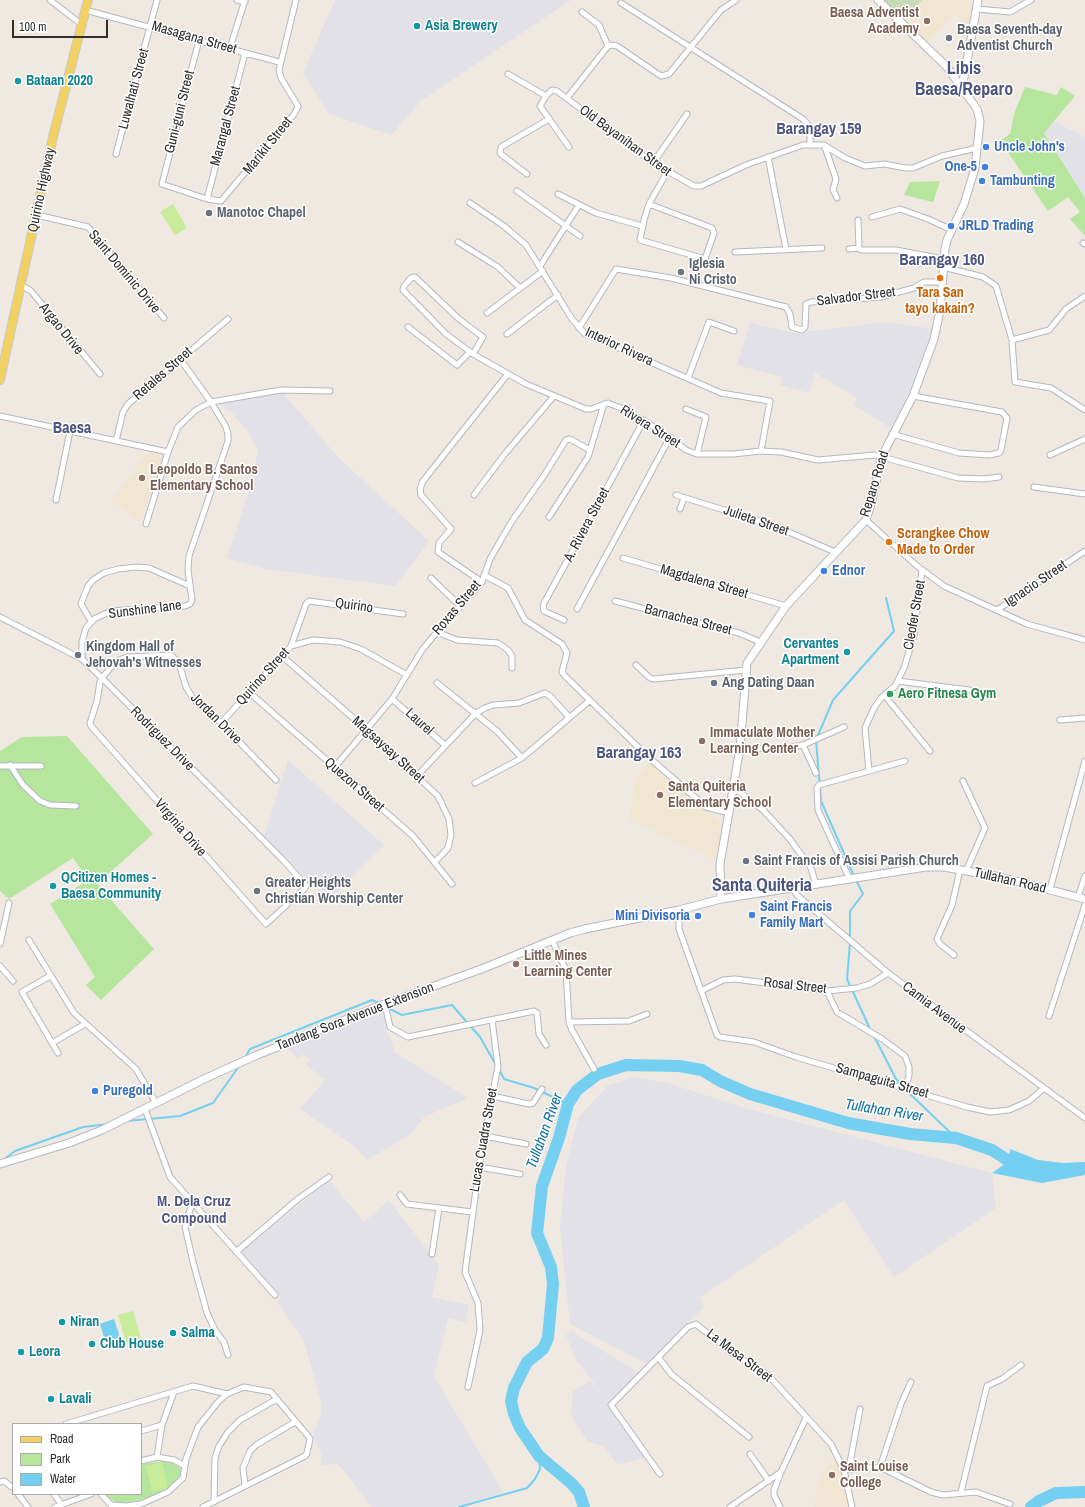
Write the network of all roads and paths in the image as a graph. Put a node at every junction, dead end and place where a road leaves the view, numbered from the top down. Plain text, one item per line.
1 (50, 0) edge
2 (88, 0) edge
3 (157, 0) edge
4 (237, 0) edge
5 (296, 0) edge
6 (736, 0) edge
7 (878, 0) edge
8 (978, 0) edge
9 (1031, 0) edge
10 (245, 1) edge
11 (621, 3) dead end
12 (977, 8) junction
13 (85, 10) junction
14 (582, 12) dead end
15 (81, 24) junction
16 (150, 26) junction
17 (199, 40) junction
18 (608, 46) junction
19 (230, 48) junction
20 (691, 48) junction
21 (245, 53) junction
22 (279, 62) junction
23 (508, 74) dead end
24 (962, 88) junction
25 (546, 96) junction
26 (567, 98) junction
27 (687, 114) dead end
28 (549, 119) junction
29 (810, 144) junction
30 (825, 146) junction
31 (569, 147) dead end
32 (977, 148) junction
33 (116, 154) dead end
34 (768, 157) junction
35 (653, 163) junction
36 (667, 172) junction
37 (527, 174) dead end
38 (517, 191) dead end
39 (558, 194) dead end
40 (837, 198) dead end
41 (207, 199) junction
42 (470, 203) dead end
43 (649, 204) junction
44 (579, 205) junction
45 (37, 215) junction
46 (872, 217) dead end
47 (858, 220) dead end
48 (642, 226) junction
49 (565, 227) junction
50 (952, 230) junction
51 (580, 236) dead end
52 (458, 242) dead end
53 (822, 248) dead end
54 (786, 249) junction
55 (849, 249) dead end
56 (860, 249) junction
57 (735, 252) dead end
58 (943, 259) junction
59 (943, 267) junction
60 (541, 268) junction
61 (942, 282) junction
62 (21, 285) junction
63 (520, 288) junction
64 (558, 295) junction
65 (1085, 296) edge
66 (487, 313) dead end
67 (164, 318) dead end
68 (228, 319) dead end
69 (408, 327) dead end
70 (579, 328) junction
71 (734, 331) dead end
72 (507, 334) dead end
73 (1012, 340) junction
74 (472, 353) junction
75 (180, 359) junction
76 (100, 374) dead end
77 (507, 375) junction
78 (688, 378) junction
79 (0, 380) edge
80 (330, 391) dead end
81 (554, 396) junction
82 (913, 396) junction
83 (210, 402) junction
84 (604, 404) junction
85 (686, 409) dead end
86 (1085, 410) edge
87 (0, 416) edge
88 (644, 420) junction
89 (70, 431) junction
90 (892, 434) junction
91 (670, 437) junction
92 (1085, 439) edge
93 (116, 441) junction
94 (590, 450) junction
95 (761, 451) junction
96 (168, 452) junction
97 (697, 454) junction
98 (1050, 455) dead end
99 (882, 456) junction
100 (999, 478) dead end
101 (1034, 487) dead end
102 (1085, 494) edge
103 (474, 495) dead end
104 (676, 495) dead end
105 (684, 498) junction
106 (56, 500) dead end
107 (680, 510) dead end
108 (549, 517) dead end
109 (866, 520) junction
110 (146, 524) dead end
111 (1085, 551) edge
112 (835, 552) junction
113 (623, 558) dead end
114 (922, 570) junction
115 (484, 576) junction
116 (431, 578) dead end
117 (482, 582) junction
118 (190, 586) junction
119 (615, 602) dead end
120 (306, 604) joint
121 (460, 606) junction
122 (786, 606) junction
123 (577, 608) dead end
124 (997, 610) junction
125 (403, 614) dead end
126 (0, 617) edge
127 (564, 620) dead end
128 (91, 621) junction
129 (437, 632) junction
130 (1085, 640) edge
131 (760, 642) junction
132 (291, 646) junction
133 (282, 656) junction
134 (82, 659) junction
135 (636, 665) dead end
136 (512, 668) dead end
137 (746, 670) junction
138 (407, 675) junction
139 (102, 678) junction
140 (898, 681) junction
141 (437, 683) dead end
142 (969, 690) dead end
143 (250, 693) junction
144 (884, 696) junction
145 (392, 699) junction
146 (589, 701) junction
147 (476, 713) junction
148 (569, 717) junction
149 (1085, 718) edge
150 (1060, 720) dead end
151 (221, 723) junction
152 (844, 727) dead end
153 (367, 730) junction
154 (445, 745) junction
155 (803, 745) junction
156 (639, 748) tunnel mouth
157 (740, 748) junction
158 (930, 751) dead end
159 (522, 758) junction
160 (652, 760) tunnel mouth
161 (905, 761) dead end
162 (1085, 761) edge
163 (10, 765) junction
164 (0, 766) edge
165 (41, 766) dead end
166 (334, 768) junction
167 (869, 771) junction
168 (816, 773) dead end
169 (417, 776) junction
170 (276, 780) dead end
171 (963, 781) dead end
172 (475, 783) dead end
173 (732, 788) junction
174 (76, 806) dead end
175 (729, 813) junction
176 (435, 862) junction
177 (963, 870) junction
178 (1085, 876) edge
179 (850, 880) junction
180 (452, 884) dead end
181 (816, 885) junction
182 (306, 886) joint
183 (792, 888) junction
184 (1050, 889) junction
185 (1082, 898) edge
186 (720, 899) junction
187 (9, 903) dead end
188 (1085, 905) edge
189 (679, 910) junction
190 (29, 940) dead end
191 (552, 940) junction
192 (0, 944) edge
193 (954, 955) dead end
194 (0, 966) edge
195 (888, 973) junction
196 (50, 976) junction
197 (13, 981) dead end
198 (827, 990) junction
199 (701, 991) junction
200 (385, 1004) junction
201 (647, 1014) dead end
202 (1049, 1016) dead end
203 (492, 1020) junction
204 (570, 1022) junction
205 (84, 1024) junction
206 (52, 1043) junction
207 (546, 1045) dead end
208 (58, 1053) dead end
209 (594, 1069) dead end
210 (906, 1088) junction
211 (542, 1089) dead end
212 (1043, 1089) junction
213 (492, 1096) junction
214 (156, 1103) junction
215 (145, 1109) junction
216 (1085, 1118) edge
217 (485, 1136) junction
218 (526, 1144) dead end
219 (0, 1164) edge
220 (479, 1167) junction
221 (520, 1174) dead end
222 (329, 1177) dead end
223 (400, 1195) dead end
224 (192, 1203) junction
225 (439, 1208) junction
226 (472, 1212) junction
227 (236, 1252) junction
228 (432, 1254) dead end
229 (275, 1295) dead end
230 (228, 1355) dead end
231 (659, 1358) junction
232 (1021, 1365) dead end
233 (911, 1382) dead end
234 (468, 1387) dead end
235 (174, 1392) junction
236 (227, 1394) junction
237 (277, 1399) junction
238 (860, 1409) dead end
239 (806, 1418) junction
240 (295, 1422) junction
241 (69, 1423) edge
242 (162, 1425) junction
243 (142, 1431) edge
244 (749, 1437) dead end
245 (750, 1454) dead end
246 (157, 1457) junction
247 (142, 1461) edge
248 (185, 1466) junction
249 (880, 1467) junction
250 (847, 1469) junction
251 (781, 1472) junction
252 (660, 1474) dead end
253 (769, 1481) junction
254 (0, 1482) edge
255 (245, 1485) junction
256 (12, 1487) edge
257 (961, 1492) junction
258 (19, 1495) edge
259 (55, 1495) edge
260 (88, 1495) edge
261 (102, 1495) edge
262 (214, 1502) junction
263 (61, 1504) junction
264 (1010, 1504) dead end
265 (111, 1506) edge
266 (141, 1506) edge
267 (28, 1507) edge
268 (55, 1507) edge
269 (203, 1507) edge
270 (730, 1507) edge
271 (780, 1507) edge
272 (852, 1507) edge

1 - 15 street
2 - 13 main road, Quirino Highway
3 - 16 street, Luwalhati Street
4 - 10 street
5 - 22 street, Marikit Street
6 - 20 street
7 - 24 main road, Reparo Road
8 - 12 main road
9 - 12 street
10 - 19 street
11 - 20 street
12 - 24 main road
13 - 15 main road, Quirino Highway
13 - 16 street, Masagana Street
14 - 18 street
15 - 45 main road, Quirino Highway
16 - 17 street, Masagana Street
16 - 33 street, Luwalhati Street
17 - 19 street, Masagana Street
17 - 41 street, Guni-guni Street
18 - 20 street
18 - 26 street
19 - 21 street, Masagana Street
20 - 29 street
21 - 22 street, Masagana Street
21 - 41 street, Marangal Street
22 - 41 street, Marikit Street
23 - 25 street
24 - 32 main road, Reparo Road
25 - 26 street
25 - 28 street
26 - 35 street, Old Bayanihan Street
27 - 35 street
28 - 31 street
28 - 37 street
29 - 30 street, Old Bayanihan Street
29 - 34 street, Old Bayanihan Street
30 - 32 street, Old Bayanihan Street
30 - 40 street
32 - 50 main road, Reparo Road
34 - 36 street, Old Bayanihan Street
34 - 54 street
35 - 36 street, Old Bayanihan Street
36 - 43 street
38 - 49 street
39 - 44 street
42 - 60 street, Interior Rivera
43 - 48 street
43 - 48 street
44 - 48 street
44 - 49 street
45 - 62 main road, Quirino Highway
45 - 67 street, Saint Dominic Drive
46 - 50 street
47 - 56 street
49 - 51 street
49 - 60 street
50 - 58 main road, Reparo Road
52 - 63 street
53 - 54 street
54 - 57 street
55 - 56 street
56 - 58 street
58 - 59 main road, Reparo Road
59 - 61 main road, Reparo Road
59 - 73 street
60 - 63 street
60 - 64 street, Interior Rivera
61 - 70 street, Salvador Street
61 - 82 main road, Reparo Road
62 - 76 street, Argao Drive
62 - 79 main road, Quirino Highway
63 - 66 street
64 - 70 street, Interior Rivera
64 - 72 street
65 - 73 street
68 - 75 street, Retales Street
69 - 74 street
70 - 78 street, Interior Rivera
71 - 78 street
73 - 86 street
74 - 74 street, Rivera Street
74 - 77 street, Rivera Street
75 - 83 street, Sunshine lane
75 - 93 street, Retales Street
77 - 81 street, Rivera Street
77 - 117 street
78 - 95 street, Interior Rivera
80 - 83 street
81 - 84 street, Rivera Street
81 - 103 street
82 - 90 main road, Reparo Road
82 - 90 street
83 - 96 street
83 - 118 street, Sunshine lane
84 - 88 street, Rivera Street
84 - 94 street
85 - 97 street
87 - 89 street
88 - 91 street, Rivera Street
88 - 127 street, A. Rivera Street
89 - 93 street
89 - 106 street
90 - 99 main road, Reparo Road
91 - 97 street, Rivera Street
91 - 123 street
92 - 98 street
93 - 96 street
94 - 108 street
94 - 115 street, Roxas Street
95 - 97 street, Rivera Street
95 - 99 street, Rivera Street
96 - 110 street
99 - 100 street, Rivera Street
99 - 109 main road, Reparo Road
101 - 102 street
104 - 105 street, Julieta Street
105 - 107 street
105 - 112 street, Julieta Street
109 - 112 main road, Reparo Road
109 - 114 street, Cleofer Street
111 - 124 street, Ignacio Street
112 - 122 main road, Reparo Road
113 - 122 street, Magdalena Street
114 - 124 street, Ignacio Street
114 - 140 street, Cleofer Street
115 - 117 street, Roxas Street
115 - 146 street
116 - 121 street
117 - 121 street, Roxas Street
118 - 128 street, Sunshine lane
118 - 128 street
119 - 131 street, Barnachea Street
120 - 125 street, Quirino
120 - 132 street, Quirino Street
121 - 129 street, Roxas Street
122 - 131 main road, Reparo Road
124 - 130 street
126 - 134 street, Rodriguez Drive
128 - 134 street, Sunshine lane
129 - 136 street
129 - 138 street, Roxas Street
131 - 137 main road, Reparo Road
132 - 133 street, Quirino Street
132 - 138 street
133 - 143 street, Quirino Street
133 - 153 street, Magsaysay Street
134 - 139 street, Rodriguez Drive
135 - 137 street
137 - 157 main road, Reparo Road
138 - 145 street, Roxas Street
139 - 151 street, Jordan Drive
139 - 182 street, Rodriguez Drive
139 - 182 street, Virginia Drive
140 - 142 street
140 - 144 street, Cleofer Street
141 - 147 street
143 - 151 street, Quirino Street
143 - 166 street, Quezon Street
144 - 158 street
144 - 167 street, Cleofer Street
145 - 153 street, Roxas Street
145 - 154 street, Laurel
146 - 148 street
146 - 156 street
147 - 148 street
147 - 154 street
147 - 159 street
148 - 159 street
149 - 150 street
151 - 170 street, Jordan Drive
152 - 155 street
153 - 166 street, Roxas Street
153 - 169 street, Magsaysay Street
154 - 169 street
155 - 157 street
155 - 168 street
157 - 173 main road, Reparo Road
159 - 172 street
160 - 175 street
161 - 167 street
162 - 184 street
163 - 164 street
163 - 165 street
163 - 174 street
166 - 176 street, Quezon Street
167 - 179 street
169 - 176 street, Magsaysay Street
171 - 177 street
173 - 175 main road, Reparo Road
173 - 181 street
175 - 186 main road, Reparo Road
176 - 180 street, Quezon Street
177 - 179 main road, Tullahan Road
177 - 184 main road, Tullahan Road
177 - 193 street
178 - 185 street
179 - 181 main road, Tullahan Road
181 - 183 main road, Tullahan Road
183 - 186 main road, Tullahan Road
183 - 195 street, Camia Avenue
184 - 185 main road, Tullahan Road
186 - 189 main road, Tandang Sora Avenue Extension
187 - 192 street
188 - 202 street
189 - 191 main road, Tandang Sora Avenue Extension
189 - 199 street
190 - 196 street
191 - 200 main road, Tandang Sora Avenue Extension
191 - 204 street
194 - 197 street
195 - 198 street, Rosal Street
195 - 212 street, Camia Avenue
196 - 205 street
196 - 206 street
198 - 199 street, Rosal Street
198 - 210 street
199 - 210 street, Sampaguita Street
200 - 203 street
200 - 214 main road, Tandang Sora Avenue Extension
201 - 204 street
203 - 207 street
203 - 213 street, Lucas Cuadra Street
204 - 209 street
205 - 206 street
205 - 214 street
206 - 208 street
210 - 212 street, Sampaguita Street
211 - 213 street
212 - 216 street, Camia Avenue
213 - 217 street, Lucas Cuadra Street
214 - 215 main road, Tandang Sora Avenue Extension
215 - 219 main road, Tandang Sora Avenue Extension
215 - 224 street
217 - 218 street
217 - 220 street, Lucas Cuadra Street
220 - 221 street
220 - 226 street, Lucas Cuadra Street
222 - 227 street
223 - 225 street
224 - 227 street
224 - 230 street
225 - 226 street
225 - 228 street
226 - 234 street, Lucas Cuadra Street
227 - 229 street
231 - 239 street, La Mesa Street
231 - 244 street
231 - 252 street, La Mesa Street
232 - 257 street
233 - 249 street
235 - 236 street
235 - 241 street
235 - 242 street
236 - 237 street
236 - 248 street
237 - 240 street
237 - 262 street
238 - 250 street
239 - 250 street, La Mesa Street
239 - 251 street
240 - 255 street
240 - 255 street
242 - 243 street
242 - 246 street
245 - 253 street
246 - 247 street
246 - 248 street
248 - 266 street
249 - 250 street
249 - 257 street
250 - 272 street, La Mesa Street
251 - 253 street
251 - 271 street
253 - 270 street
254 - 256 street
255 - 262 street
257 - 264 street
258 - 267 street
259 - 263 street
260 - 263 street
261 - 265 street
262 - 269 street
263 - 268 street
265 - 266 street

